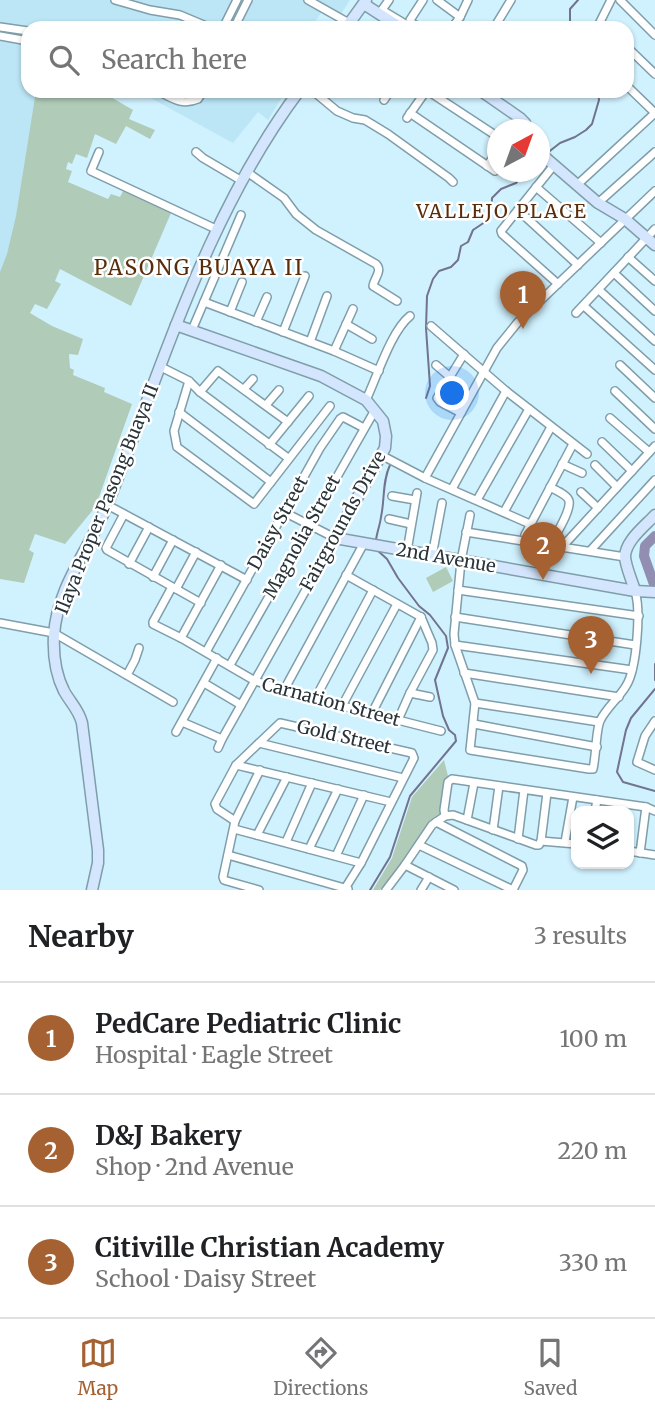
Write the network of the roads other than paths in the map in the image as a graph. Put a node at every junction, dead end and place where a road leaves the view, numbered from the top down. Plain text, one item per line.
1 (115, 0) edge
2 (237, 0) edge
3 (248, 0) edge
4 (308, 0) edge
5 (389, 0) edge
6 (423, 0) edge
7 (437, 0) edge
8 (468, 0) edge
9 (511, 0) edge
10 (611, 0) edge
11 (620, 0) edge
12 (162, 1) edge
13 (365, 2) edge
14 (160, 11) junction
15 (380, 12) junction
16 (460, 17) junction
17 (196, 21) edge
18 (226, 21) edge
19 (238, 21) edge
20 (340, 21) edge
21 (352, 21) edge
22 (391, 21) edge
23 (398, 21) edge
24 (411, 21) edge
25 (457, 21) edge
26 (498, 21) edge
27 (601, 21) edge
28 (0, 27) edge
29 (21, 30) edge
30 (655, 35) edge
31 (0, 36) edge
32 (21, 40) edge
33 (634, 54) edge
34 (655, 74) edge
35 (634, 93) edge
36 (172, 98) edge
37 (199, 98) edge
38 (294, 98) edge
39 (321, 98) edge
40 (422, 98) edge
41 (438, 98) edge
42 (491, 98) edge
43 (655, 113) edge
44 (520, 118) edge
45 (487, 130) edge
46 (99, 152) dead end
47 (196, 152) dead end
48 (655, 152) edge
49 (550, 162) edge
50 (554, 165) junction
51 (487, 166) edge
52 (244, 177) junction
53 (453, 183) dead end
54 (577, 185) junction
55 (536, 187) junction
56 (655, 191) edge
57 (598, 203) junction
58 (518, 210) junction
59 (241, 215) dead end
60 (625, 219) junction
61 (655, 229) edge
62 (218, 230) junction
63 (646, 237) junction
64 (601, 243) junction
65 (655, 245) edge
66 (628, 257) junction
67 (578, 265) junction
68 (614, 273) junction
69 (305, 276) dead end
70 (655, 281) edge
71 (242, 282) dead end
72 (558, 284) junction
73 (599, 290) junction
74 (327, 296) dead end
75 (267, 297) dead end
76 (397, 300) dead end
77 (204, 302) junction
78 (584, 306) junction
79 (352, 309) dead end
80 (655, 311) edge
81 (230, 312) junction
82 (576, 313) dead end
83 (410, 316) dead end
84 (256, 322) junction
85 (346, 324) junction
86 (176, 325) junction
87 (431, 326) dead end
88 (192, 330) junction
89 (283, 332) junction
90 (372, 339) dead end
91 (655, 341) edge
92 (310, 342) junction
93 (334, 351) junction
94 (464, 354) junction
95 (436, 365) dead end
96 (620, 365) dead end
97 (161, 367) junction
98 (655, 370) edge
99 (485, 371) junction
100 (379, 372) junction
101 (450, 377) junction
102 (253, 379) dead end
103 (189, 381) junction
104 (244, 389) junction
105 (279, 390) dead end
106 (506, 391) junction
107 (615, 391) dead end
108 (200, 392) junction
109 (309, 396) dead end
110 (655, 398) edge
111 (366, 400) junction
112 (266, 405) junction
113 (330, 406) dead end
114 (529, 409) junction
115 (375, 410) junction
116 (179, 412) junction
117 (461, 413) junction
118 (610, 418) dead end
119 (288, 422) junction
120 (551, 427) junction
121 (364, 428) junction
122 (655, 429) edge
123 (602, 442) dead end
124 (573, 444) junction
125 (270, 445) junction
126 (652, 449) edge
127 (587, 454) dead end
128 (381, 455) junction
129 (288, 458) junction
130 (562, 464) junction
131 (595, 465) dead end
132 (632, 471) junction
133 (582, 473) dead end
134 (425, 478) junction
135 (655, 480) edge
136 (271, 482) junction
137 (550, 487) junction
138 (617, 487) junction
139 (452, 489) junction
140 (581, 492) dead end
141 (391, 496) dead end
142 (477, 500) junction
143 (442, 503) dead end
144 (113, 508) dead end
145 (598, 508) junction
146 (284, 512) junction
147 (504, 512) junction
148 (124, 514) junction
149 (470, 515) dead end
150 (655, 515) edge
151 (389, 519) dead end
152 (411, 524) junction
153 (530, 524) junction
154 (309, 526) junction
155 (149, 527) junction
156 (467, 532) junction
157 (525, 535) dead end
158 (335, 538) junction
159 (173, 540) junction
160 (554, 540) dead end
161 (363, 543) junction
162 (562, 547) junction
163 (407, 551) junction
164 (590, 551) junction
165 (196, 552) junction
166 (432, 556) junction
167 (625, 557) junction
168 (461, 561) junction
169 (129, 564) junction
170 (221, 565) junction
171 (346, 575) junction
172 (153, 577) junction
173 (247, 580) junction
174 (174, 588) junction
175 (373, 590) junction
176 (458, 590) junction
177 (638, 591) junction
178 (655, 592) edge
179 (201, 603) junction
180 (397, 604) junction
181 (421, 617) junction
182 (455, 617) junction
183 (639, 617) junction
184 (0, 623) edge
185 (54, 633) junction
186 (181, 638) junction
187 (455, 645) junction
188 (635, 645) junction
189 (139, 648) dead end
190 (206, 652) junction
191 (217, 658) junction
192 (230, 665) junction
193 (632, 670) junction
194 (464, 673) junction
195 (127, 675) junction
196 (255, 681) junction
197 (204, 683) junction
198 (284, 690) junction
199 (410, 693) junction
200 (619, 696) junction
201 (430, 697) dead end
202 (314, 699) junction
203 (173, 702) dead end
204 (475, 703) junction
205 (241, 705) junction
206 (342, 706) junction
207 (372, 713) junction
208 (398, 720) junction
209 (655, 721) edge
210 (182, 722) junction
211 (599, 722) junction
212 (474, 724) junction
213 (441, 731) dead end
214 (176, 732) dead end
215 (222, 739) junction
216 (259, 743) junction
217 (597, 747) junction
218 (218, 748) dead end
219 (236, 765) junction
220 (260, 770) junction
221 (655, 770) edge
222 (287, 777) junction
223 (403, 778) junction
224 (312, 783) junction
225 (474, 783) junction
226 (499, 786) junction
227 (338, 789) junction
228 (524, 790) junction
229 (547, 793) junction
230 (364, 795) junction
231 (573, 797) junction
232 (597, 800) junction
233 (391, 802) junction
234 (596, 806) edge
235 (617, 806) edge
236 (634, 807) edge
237 (646, 807) junction
238 (655, 811) edge
239 (445, 816) junction
240 (467, 820) junction
241 (436, 822) junction
242 (234, 825) junction
243 (493, 830) junction
244 (257, 835) junction
245 (518, 839) junction
246 (541, 841) junction
247 (286, 842) junction
248 (565, 842) junction
249 (571, 843) edge
250 (419, 845) junction
251 (309, 849) junction
252 (634, 852) edge
253 (640, 853) junction
254 (228, 855) junction
255 (655, 855) edge
256 (336, 856) junction
257 (361, 863) junction
258 (405, 865) junction
259 (429, 877) junction
260 (347, 889) edge
261 (92, 890) edge
262 (259, 890) edge
263 (386, 890) edge
264 (421, 890) edge
265 (454, 890) edge
266 (513, 890) edge

1 - 14 street
2 - 18 street
3 - 19 street
4 - 20 street
5 - 15 street
6 - 24 street
7 - 16 street
8 - 16 street
9 - 26 street
10 - 27 street
11 - 30 street
12 - 14 street
13 - 15 street
13 - 21 street
14 - 17 street
15 - 22 street
15 - 23 street
16 - 25 street
28 - 29 street
31 - 32 street
33 - 34 street
35 - 43 street
36 - 37 street
38 - 52 street, Ilaya Proper Pasong Buaya II
39 - 53 street
40 - 51 street
41 - 45 street
42 - 44 street
43 - 54 street
46 - 62 street
47 - 52 street
48 - 57 street
49 - 50 street
50 - 54 street
50 - 55 street
52 - 62 street, Ilaya Proper Pasong Buaya II
52 - 76 street
54 - 57 street
55 - 58 street
55 - 64 street
56 - 60 street
57 - 60 street
58 - 67 street
58 - 72 street
59 - 77 street
60 - 63 street
60 - 64 street
61 - 63 street
62 - 86 street, Ilaya Proper Pasong Buaya II
63 - 65 street
63 - 66 street
64 - 67 street
66 - 68 street
66 - 70 street
67 - 72 street
68 - 73 street
68 - 80 street
69 - 89 street
71 - 81 street
72 - 99 street
73 - 78 street
73 - 91 street
74 - 92 street
75 - 84 street
77 - 81 street
77 - 88 street
78 - 82 street
78 - 98 street
79 - 85 street
81 - 84 street
83 - 100 street
84 - 89 street
85 - 90 street
85 - 93 street
86 - 88 street, Fairgrounds Drive
86 - 97 street, Ilaya Proper Pasong Buaya II
87 - 94 street
88 - 111 street, Fairgrounds Drive
89 - 92 street
92 - 93 street
93 - 100 street
94 - 99 street
94 - 101 street
95 - 101 street
96 - 110 street
97 - 103 street
97 - 185 street, Ilaya Proper Pasong Buaya II
99 - 106 street
99 - 117 street
100 - 111 street
101 - 117 street
102 - 104 street
103 - 108 street
103 - 116 street
104 - 108 street
104 - 112 street
105 - 112 street
106 - 114 street
106 - 139 street
107 - 122 street
108 - 125 street
109 - 119 street
111 - 115 street, Fairgrounds Drive
112 - 119 street
113 - 129 street
114 - 120 street
114 - 142 street
115 - 121 street, Magnolia Street
115 - 128 street, Fairgrounds Drive
116 - 136 street
116 - 136 street
117 - 134 street
118 - 126 street
119 - 125 street
120 - 124 street
120 - 147 street
121 - 146 street, Daisy Street
121 - 154 street, Magnolia Street
123 - 132 street
124 - 127 street
124 - 130 street
125 - 129 street
126 - 132 street
128 - 134 street
128 - 158 street, Fairgrounds Drive
129 - 136 street
130 - 133 street
130 - 137 street
131 - 138 street
132 - 138 street
134 - 139 street
135 - 164 street
137 - 153 street
137 - 160 street
138 - 145 street
139 - 142 street
140 - 145 street
141 - 152 street
142 - 147 street
143 - 166 street
144 - 148 street
145 - 162 street
146 - 154 street, 2nd Avenue
146 - 173 street, Daisy Street
147 - 153 street
148 - 155 street
148 - 169 street
149 - 156 street
150 - 167 street
151 - 152 street
152 - 163 street
153 - 157 street
154 - 158 street, 2nd Avenue
154 - 192 street, Magnolia Street
155 - 159 street
155 - 169 street
156 - 162 street
156 - 168 street
158 - 161 street, 2nd Avenue
158 - 196 street, Fairgrounds Drive
159 - 165 street
159 - 172 street
161 - 163 street, 2nd Avenue
161 - 171 street
162 - 164 street
163 - 166 street, 2nd Avenue
164 - 167 street
165 - 170 street
165 - 174 street
166 - 168 street, 2nd Avenue
167 - 177 street
168 - 176 street
168 - 177 street, 2nd Avenue
169 - 172 street
170 - 173 street
170 - 179 street
171 - 175 street
171 - 198 street
172 - 174 street
173 - 190 street, Daisy Street
174 - 179 street
174 - 186 street, Carnation Street
175 - 180 street
175 - 202 street
176 - 182 street
176 - 183 street
177 - 178 street, 2nd Avenue
177 - 183 street
179 - 186 street
180 - 181 street
180 - 206 street
181 - 199 street
181 - 207 street
182 - 187 street
182 - 188 street
183 - 188 street
184 - 185 street
185 - 195 street
185 - 261 street, Ilaya Proper Pasong Buaya II
186 - 190 street, Carnation Street
187 - 193 street
187 - 194 street
188 - 193 street
189 - 195 street
190 - 191 street, Carnation Street
191 - 192 street, Carnation Street
191 - 197 street
192 - 196 street, Carnation Street
193 - 200 street
194 - 200 street
194 - 204 street
195 - 203 street
196 - 198 street, Carnation Street
196 - 205 street, Fairgrounds Drive
197 - 205 street
197 - 210 street
198 - 202 street, Carnation Street
199 - 201 street
199 - 208 street
200 - 211 street
202 - 206 street, Carnation Street
204 - 211 street
204 - 212 street
205 - 215 street, Fairgrounds Drive
206 - 207 street, Carnation Street
207 - 208 street, Carnation Street
208 - 213 street, Carnation Street
209 - 221 street
210 - 214 street
210 - 215 street
211 - 217 street
212 - 217 street
212 - 217 street
215 - 218 street, Fairgrounds Drive
216 - 219 street, Gold Street
216 - 223 street
216 - 223 street, Gold Street
219 - 220 street
219 - 242 street, Gold Street
220 - 222 street
220 - 242 street
222 - 224 street
222 - 244 street
223 - 233 street
224 - 227 street
224 - 247 street
225 - 226 street
225 - 239 street
225 - 240 street
226 - 228 street
226 - 243 street
227 - 230 street
227 - 251 street
228 - 229 street
228 - 245 street
229 - 231 street
229 - 246 street
230 - 233 street
230 - 256 street
231 - 232 street
231 - 248 street
232 - 234 street
232 - 235 street
233 - 257 street
236 - 237 street
237 - 238 street
237 - 253 street
239 - 240 street
239 - 241 street
240 - 243 street
241 - 250 street
241 - 266 street
242 - 244 street
242 - 254 street
243 - 245 street
244 - 247 street
245 - 246 street
246 - 248 street
247 - 251 street
248 - 249 street
250 - 258 street
250 - 266 street
251 - 256 street
252 - 253 street
253 - 255 street
254 - 260 street
254 - 262 street
256 - 257 street
257 - 260 street
258 - 259 street
258 - 263 street
259 - 264 street
259 - 265 street

